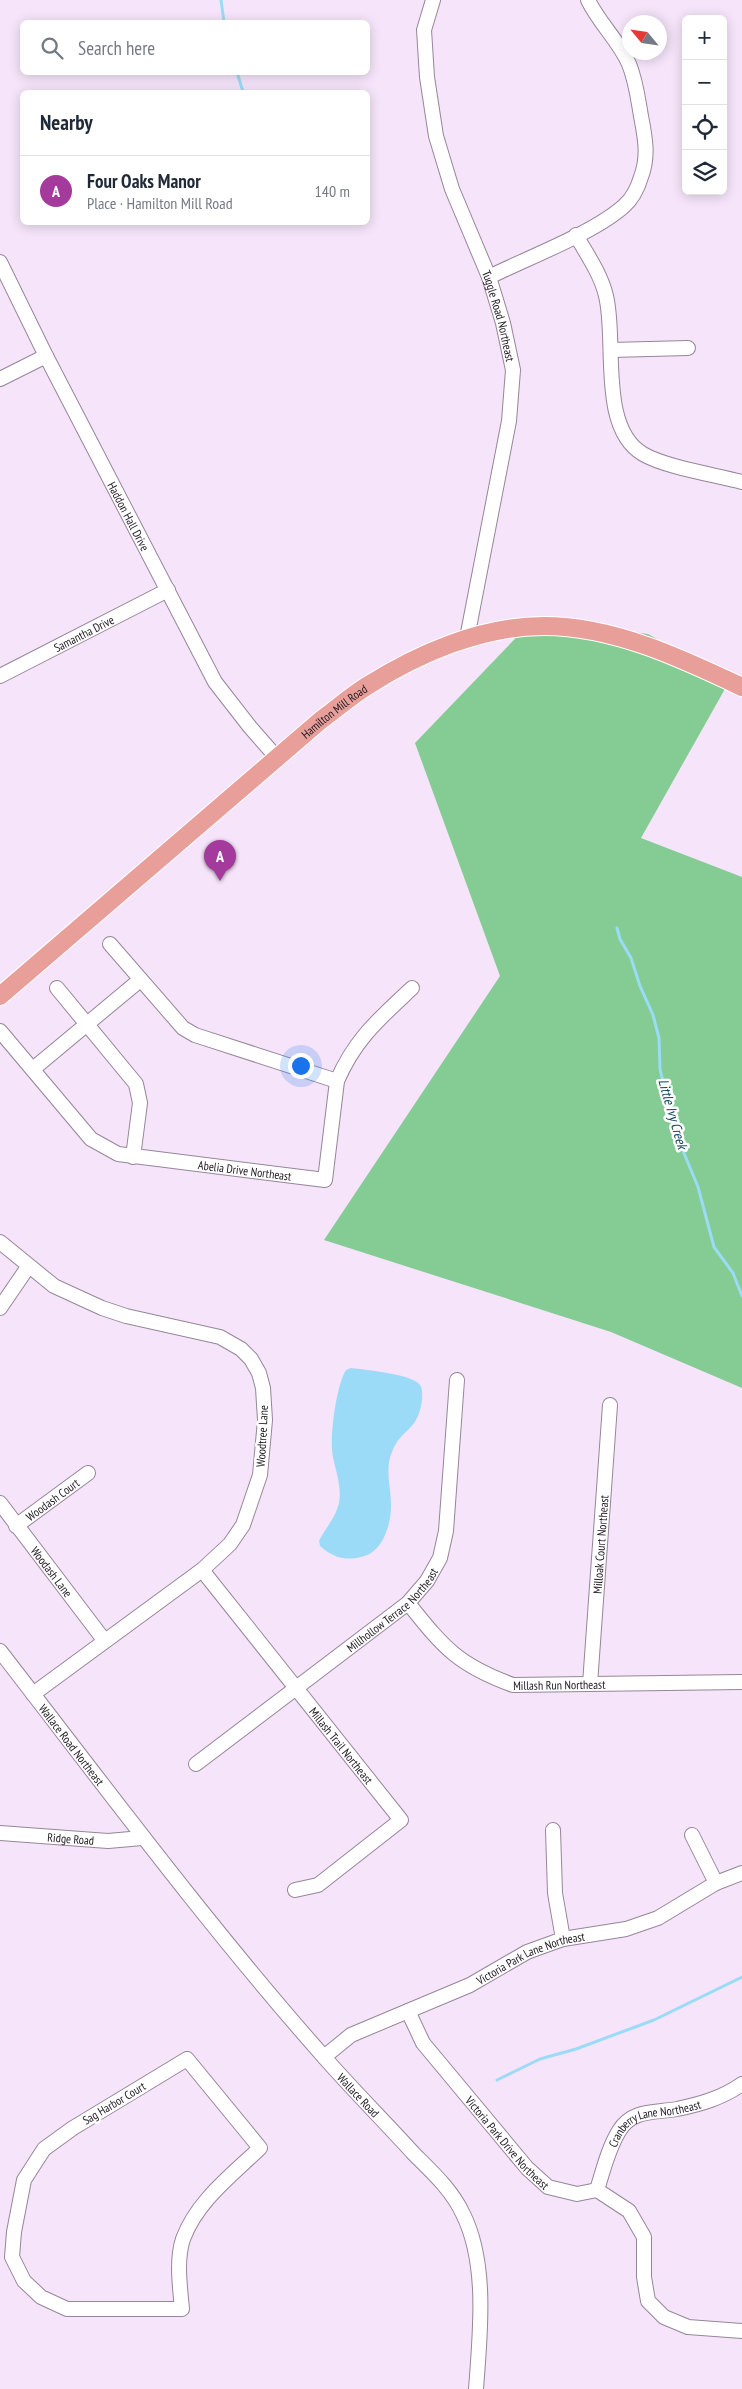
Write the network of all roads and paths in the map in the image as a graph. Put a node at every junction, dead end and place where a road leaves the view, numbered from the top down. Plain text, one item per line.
1 (433, 0) edge
2 (588, 0) edge
3 (576, 235) junction
4 (0, 262) edge
5 (488, 276) junction
6 (688, 348) dead end
7 (611, 350) junction
8 (46, 356) junction
9 (0, 379) edge
10 (742, 482) edge
11 (168, 590) junction
12 (467, 638) junction
13 (0, 676) edge
14 (742, 687) edge
15 (278, 759) junction
16 (110, 944) dead end
17 (140, 980) junction
18 (57, 988) dead end
19 (412, 988) dead end
20 (0, 996) edge
21 (88, 1024) junction
22 (0, 1031) edge
23 (33, 1069) junction
24 (337, 1081) junction
25 (133, 1157) junction
26 (0, 1242) edge
27 (28, 1267) junction
28 (0, 1308) edge
29 (457, 1380) dead end
30 (610, 1405) dead end
31 (88, 1473) dead end
32 (0, 1503) edge
33 (16, 1526) junction
34 (202, 1570) junction
35 (408, 1603) junction
36 (104, 1640) junction
37 (0, 1651) edge
38 (742, 1682) edge
39 (590, 1684) junction
40 (295, 1687) junction
41 (33, 1694) junction
42 (196, 1764) dead end
43 (553, 1830) dead end
44 (0, 1833) edge
45 (692, 1834) dead end
46 (142, 1838) junction
47 (742, 1873) edge
48 (716, 1883) junction
49 (295, 1890) dead end
50 (563, 1940) junction
51 (408, 2011) junction
52 (324, 2057) junction
53 (742, 2084) edge
54 (597, 2190) junction
55 (0, 2230) edge
56 (14, 2232) junction
57 (742, 2331) edge
58 (476, 2389) edge

1 - 5 street, Tuggle Road Northeast
2 - 3 street
3 - 5 street
3 - 7 street
4 - 8 street, Haddon Hall Drive
5 - 12 street, Tuggle Road Northeast
6 - 7 street
7 - 10 street
8 - 9 street
8 - 11 street, Haddon Hall Drive
11 - 13 street, Samantha Drive
11 - 15 street, Haddon Hall Drive
12 - 14 main road, Hamilton Mill Road
12 - 15 main road, Hamilton Mill Road
15 - 20 main road, Hamilton Mill Road
16 - 17 street
17 - 21 street
17 - 24 street
18 - 21 street
19 - 24 street, Abelia Drive Northeast
21 - 23 street
21 - 25 street
22 - 23 street, Abelia Drive Northeast
23 - 25 street, Abelia Drive Northeast
24 - 25 street, Abelia Drive Northeast
26 - 27 street, Woodtree Lane
27 - 28 street
27 - 34 street, Woodtree Lane
29 - 35 street, Millhollow Terrace Northeast
30 - 39 street, Milloak Court Northeast
31 - 33 street, Woodash Court
32 - 33 street, Woodash Lane
33 - 36 street, Woodash Lane
34 - 36 street, Woodtree Lane
34 - 40 street, Millash Trail Northeast
35 - 39 street, Millash Run Northeast
35 - 40 street, Millhollow Terrace Northeast
36 - 41 street, Woodtree Lane
37 - 41 street, Wallace Road Northeast
38 - 39 street, Millash Run Northeast
40 - 42 street, Millhollow Terrace Northeast
40 - 49 street, Millash Trail Northeast
41 - 46 street, Wallace Road Northeast
43 - 50 street
44 - 46 street, Ridge Road
45 - 48 street
46 - 52 street, Wallace Road
47 - 48 street, Victoria Park Lane Northeast
48 - 50 street, Victoria Park Lane Northeast
50 - 51 street, Victoria Park Lane Northeast
51 - 52 street, Victoria Park Lane Northeast
51 - 54 street, Victoria Park Drive Northeast
52 - 58 street, Wallace Road
53 - 54 street, Cranberry Lane Northeast
54 - 57 street
55 - 56 street
56 - 56 street, Sag Harbor Court

